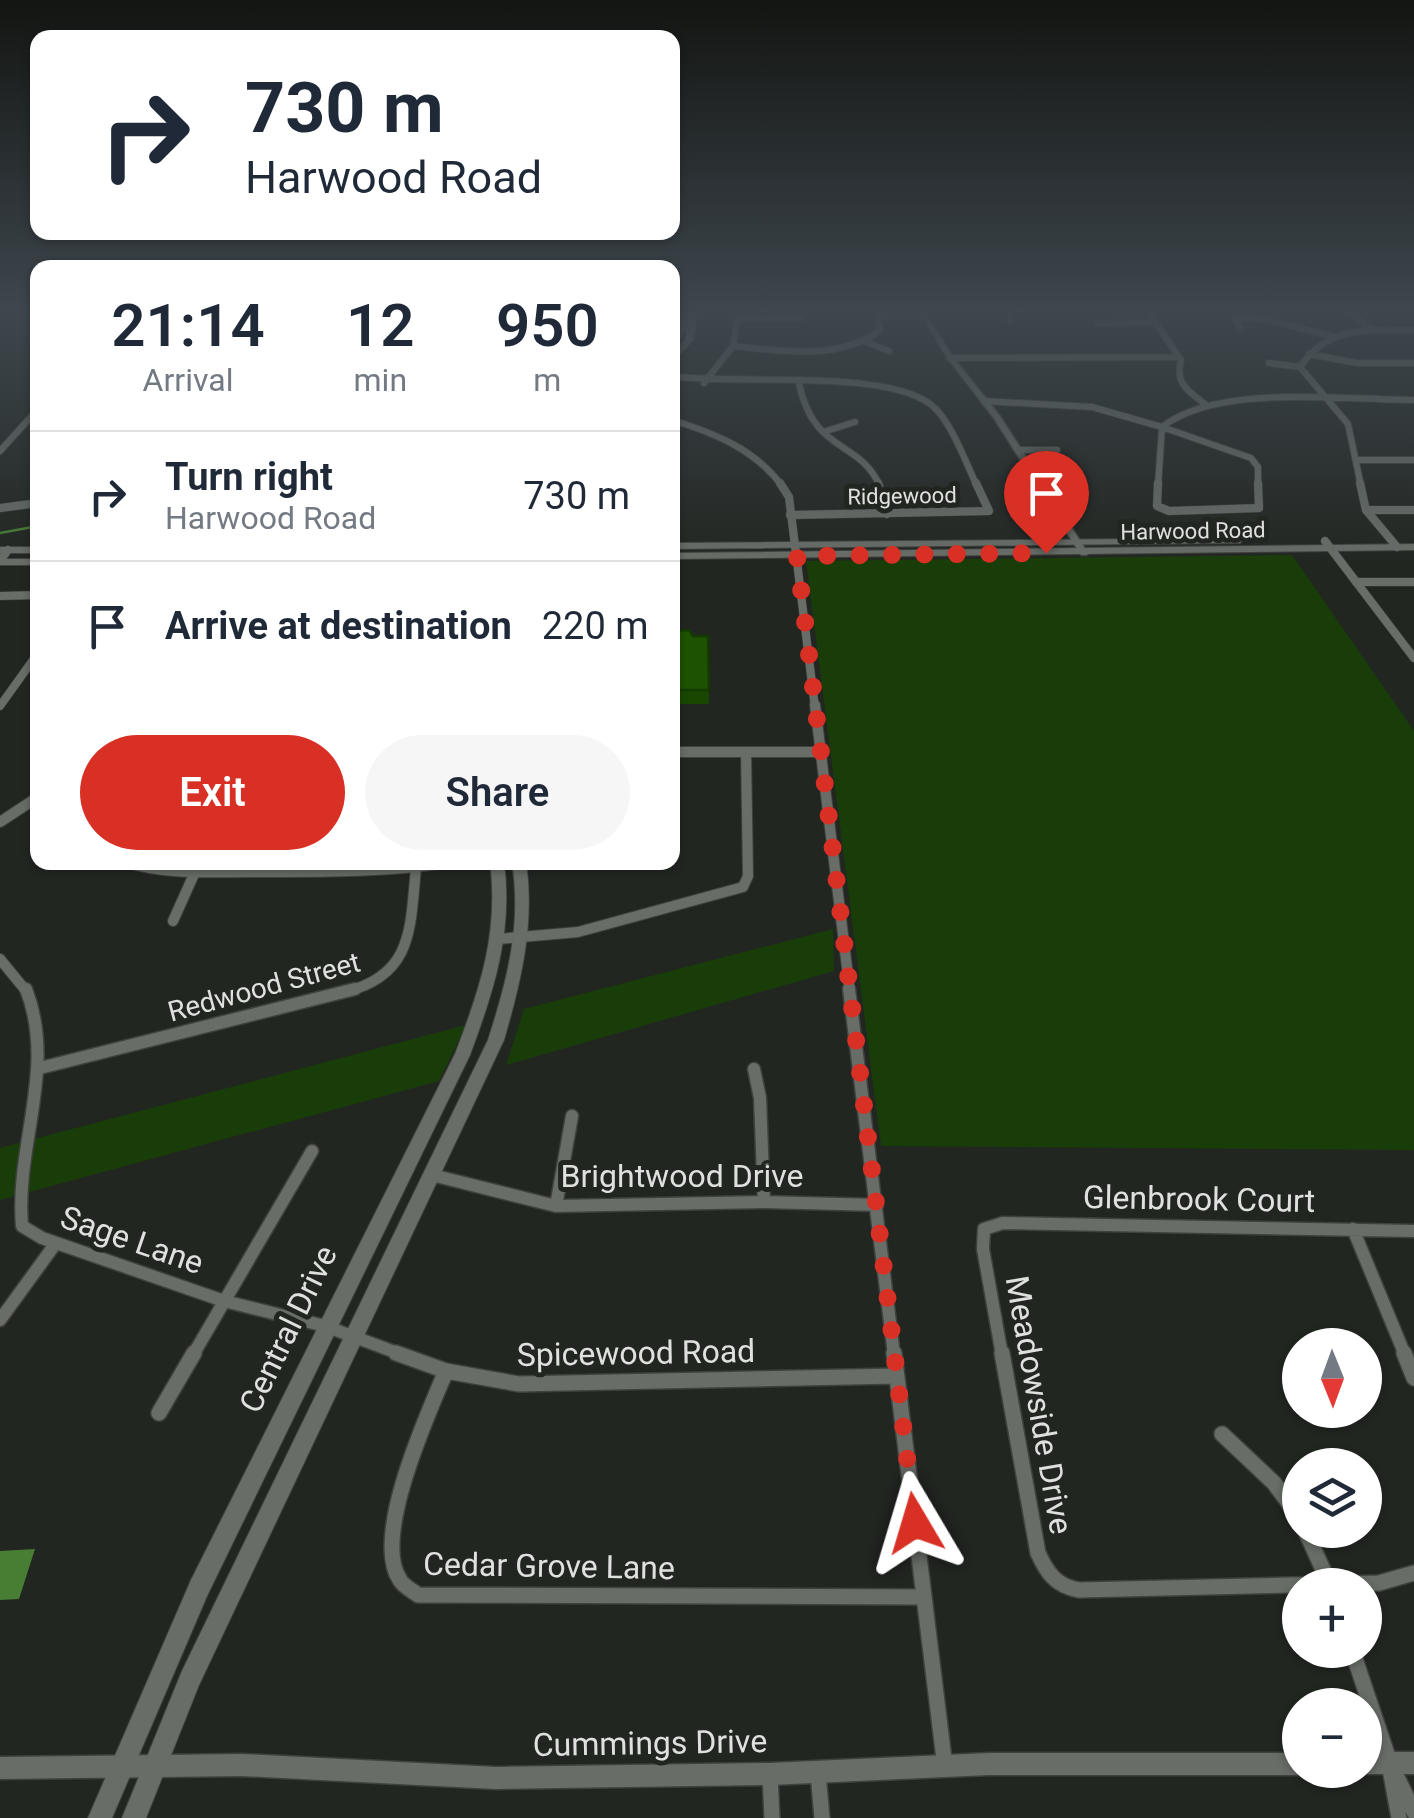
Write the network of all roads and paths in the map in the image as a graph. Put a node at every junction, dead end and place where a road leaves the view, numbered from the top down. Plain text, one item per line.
1 (802, 396) edge
2 (913, 396) edge
3 (980, 396) edge
4 (1196, 396) edge
5 (1324, 396) edge
6 (1414, 400) edge
7 (984, 401) junction
8 (1328, 401) junction
9 (1205, 404) junction
10 (30, 418) edge
11 (855, 422) dead end
12 (680, 423) edge
13 (1162, 427) junction
14 (823, 432) junction
15 (1018, 450) junction
16 (1057, 450) dead end
17 (0, 451) edge
18 (1356, 460) junction
19 (1414, 460) edge
20 (30, 504) edge
21 (0, 508) edge
22 (1366, 510) junction
23 (1414, 510) edge
24 (888, 514) junction
25 (790, 516) junction
26 (1414, 543) edge
27 (1327, 544) junction
28 (1394, 544) junction
29 (680, 546) edge
30 (1080, 548) junction
31 (4, 550) edge
32 (30, 550) edge
33 (797, 550) junction
34 (680, 556) edge
35 (0, 561) edge
36 (30, 562) edge
37 (1356, 582) junction
38 (1414, 582) edge
39 (30, 595) edge
40 (0, 596) edge
41 (1401, 641) junction
42 (1414, 641) edge
43 (1414, 658) edge
44 (30, 664) edge
45 (0, 706) edge
46 (680, 752) edge
47 (746, 752) junction
48 (821, 752) junction
49 (30, 803) edge
50 (25, 807) junction
51 (30, 810) edge
52 (0, 822) edge
53 (164, 870) edge
54 (306, 870) edge
55 (416, 870) edge
56 (497, 870) edge
57 (520, 870) edge
58 (195, 872) junction
59 (173, 921) dead end
60 (498, 939) junction
61 (522, 940) junction
62 (0, 959) edge
63 (40, 1068) junction
64 (754, 1069) dead end
65 (572, 1116) dead end
66 (312, 1151) dead end
67 (432, 1175) junction
68 (764, 1202) junction
69 (876, 1205) junction
70 (556, 1206) junction
71 (1353, 1229) junction
72 (984, 1230) joint
73 (1414, 1231) edge
74 (56, 1243) junction
75 (224, 1301) junction
76 (0, 1320) edge
77 (325, 1326) junction
78 (352, 1336) junction
79 (446, 1371) junction
80 (897, 1376) junction
81 (1414, 1378) edge
82 (159, 1413) dead end
83 (1222, 1434) dead end
84 (1282, 1494) edge
85 (1414, 1573) edge
86 (1382, 1583) edge
87 (1282, 1585) edge
88 (924, 1597) junction
89 (1358, 1668) edge
90 (1382, 1763) edge
91 (1390, 1763) junction
92 (1414, 1763) edge
93 (1282, 1764) edge
94 (122, 1765) junction
95 (153, 1765) junction
96 (945, 1767) junction
97 (0, 1768) edge
98 (818, 1773) junction
99 (770, 1774) junction
100 (1414, 1812) edge
101 (100, 1818) edge
102 (134, 1818) edge
103 (772, 1818) edge
104 (822, 1818) edge
105 (1399, 1818) edge

1 - 14 street
2 - 24 street, Ridgewood
3 - 7 street
4 - 9 street
5 - 8 street
6 - 8 street
7 - 13 street
7 - 15 street
8 - 9 street
8 - 18 street
9 - 13 street
10 - 17 street
11 - 14 street
12 - 25 street
13 - 13 street
14 - 24 street
15 - 16 street
15 - 30 street
18 - 19 street
18 - 22 street
20 - 21 street
22 - 23 street
22 - 28 street
24 - 25 street, Ridgewood
25 - 33 street
26 - 28 main road, Harwood Road
27 - 28 main road, Harwood Road
27 - 30 main road, Harwood Road
27 - 37 street
29 - 33 main road, Harwood Road
30 - 33 main road, Harwood Road
31 - 32 main road
31 - 35 street
33 - 34 main road, Harwood Road
33 - 48 street
35 - 36 main road
37 - 38 street
37 - 41 street
39 - 40 street
41 - 42 street
41 - 43 street
44 - 45 street
46 - 47 street
47 - 48 street
47 - 61 street
48 - 69 street
49 - 50 street
50 - 51 street
50 - 52 street
53 - 58 street
54 - 58 street
55 - 63 street, Redwood Street
56 - 60 main road, Central Drive
57 - 61 main road
58 - 59 street
60 - 61 street
60 - 77 main road, Central Drive
61 - 67 main road
62 - 63 street, Sage Lane
63 - 74 street, Sage Lane
64 - 68 street
65 - 70 street
66 - 75 street
67 - 70 street, Brightwood Drive
67 - 78 main road
68 - 69 street, Brightwood Drive
68 - 70 street, Brightwood Drive
69 - 80 street
71 - 72 street, Glenbrook Court
71 - 73 street, Glenbrook Court
71 - 81 street
72 - 87 street, Meadowside Drive
74 - 75 street, Sage Lane
74 - 76 street
75 - 77 street, Sage Lane
75 - 82 street
77 - 78 street, Spicewood Road
77 - 94 main road, Central Drive
78 - 79 street, Spicewood Road
78 - 95 main road
79 - 80 street, Spicewood Road
79 - 88 street, Cedar Grove Lane
80 - 88 street
83 - 84 street
85 - 86 street, Meadowside Drive
88 - 96 street
89 - 91 street
90 - 91 street
91 - 92 street
91 - 100 street
91 - 105 street
93 - 96 street, Cummings Drive
94 - 95 street, Cummings Drive
94 - 97 street, Cummings Drive
94 - 101 main road, Central Drive
95 - 99 street, Cummings Drive
95 - 102 main road
96 - 98 street, Cummings Drive
98 - 99 street, Cummings Drive
98 - 104 street
99 - 103 street

